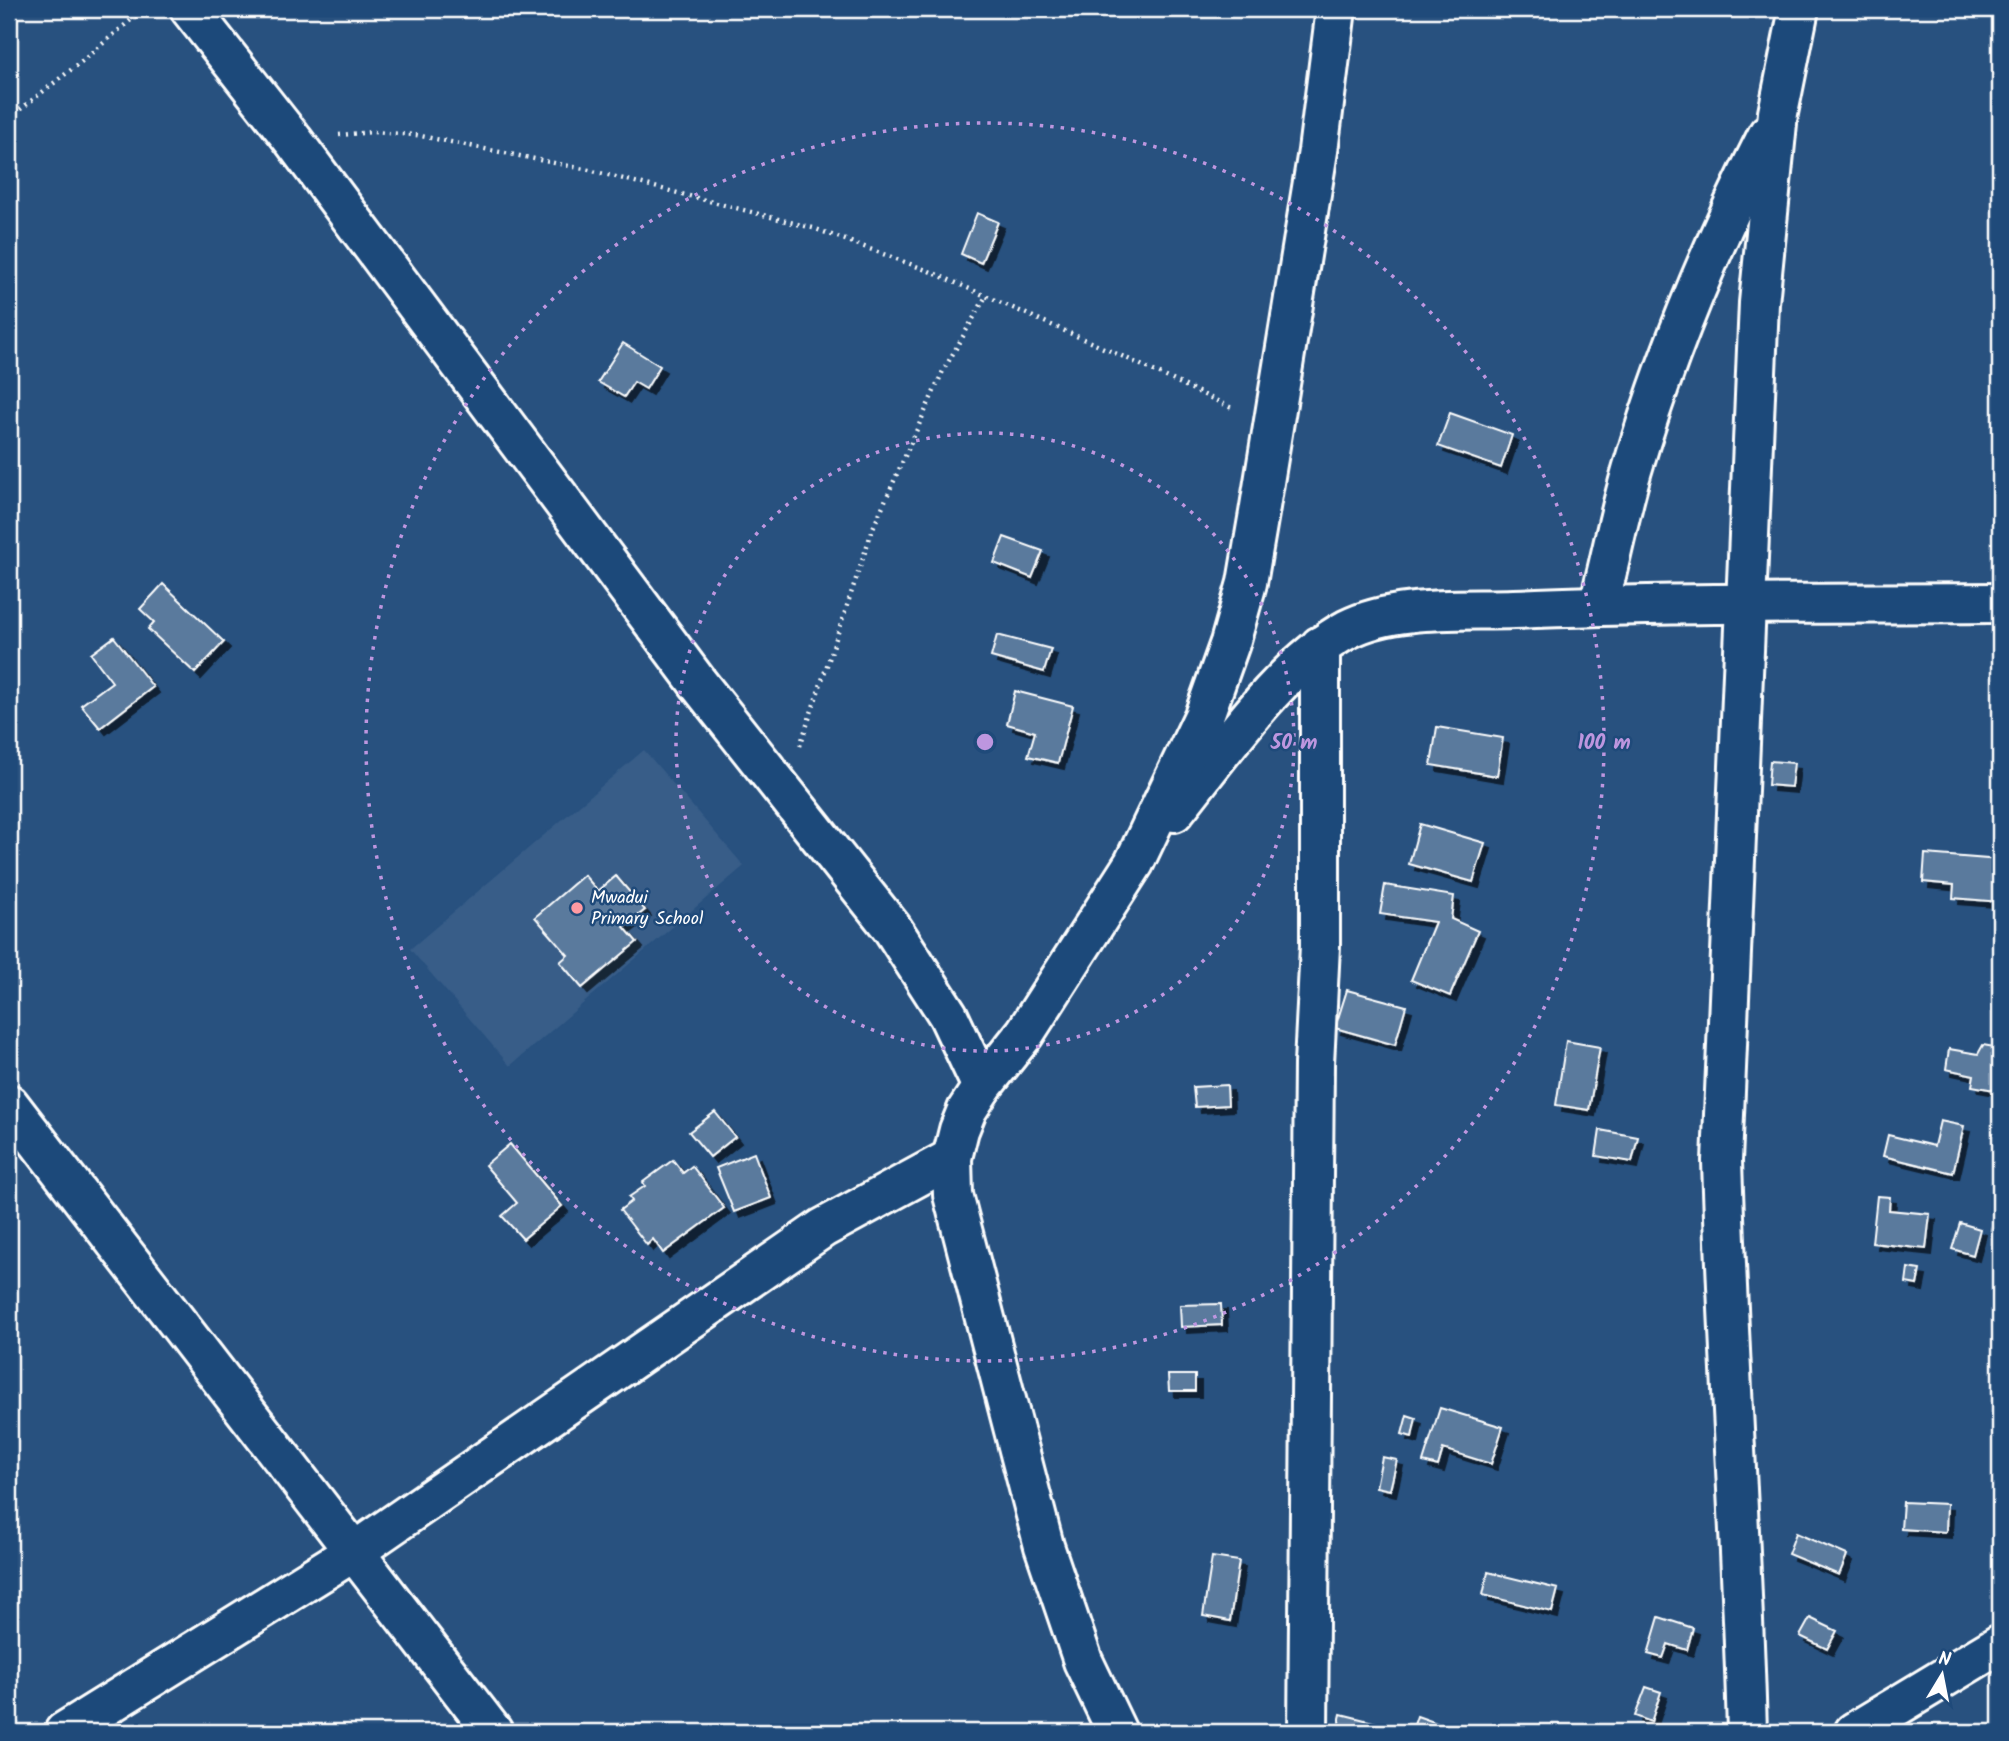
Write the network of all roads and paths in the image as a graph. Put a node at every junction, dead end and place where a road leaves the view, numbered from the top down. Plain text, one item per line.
1 (144, 9) edge
2 (190, 9) edge
3 (1336, 9) edge
4 (1800, 9) edge
5 (1778, 113) junction
6 (9, 118) edge
7 (293, 140) junction
8 (985, 298) junction
9 (1273, 427) junction
10 (2000, 603) edge
11 (1748, 604) junction
12 (1599, 605) junction
13 (1320, 646) junction
14 (784, 790) junction
15 (1134, 863) junction
16 (982, 1087) junction
17 (9, 1104) edge
18 (952, 1158) junction
19 (355, 1551) junction
20 (2000, 1644) edge
21 (65, 1732) edge
22 (493, 1732) edge
23 (1118, 1732) edge
24 (1308, 1732) edge
25 (1747, 1732) edge
26 (1854, 1732) edge

1 - 6 path
2 - 7 street
3 - 9 street
4 - 5 street
5 - 11 street
5 - 12 street
7 - 8 path
7 - 14 street
8 - 9 path
8 - 14 path
9 - 15 street
10 - 11 street
11 - 12 street
11 - 25 street
12 - 13 street
13 - 15 street
13 - 24 street
14 - 16 street
15 - 16 street
16 - 18 street
17 - 19 street
18 - 19 street
18 - 23 street
19 - 21 street
19 - 22 street
20 - 26 street

